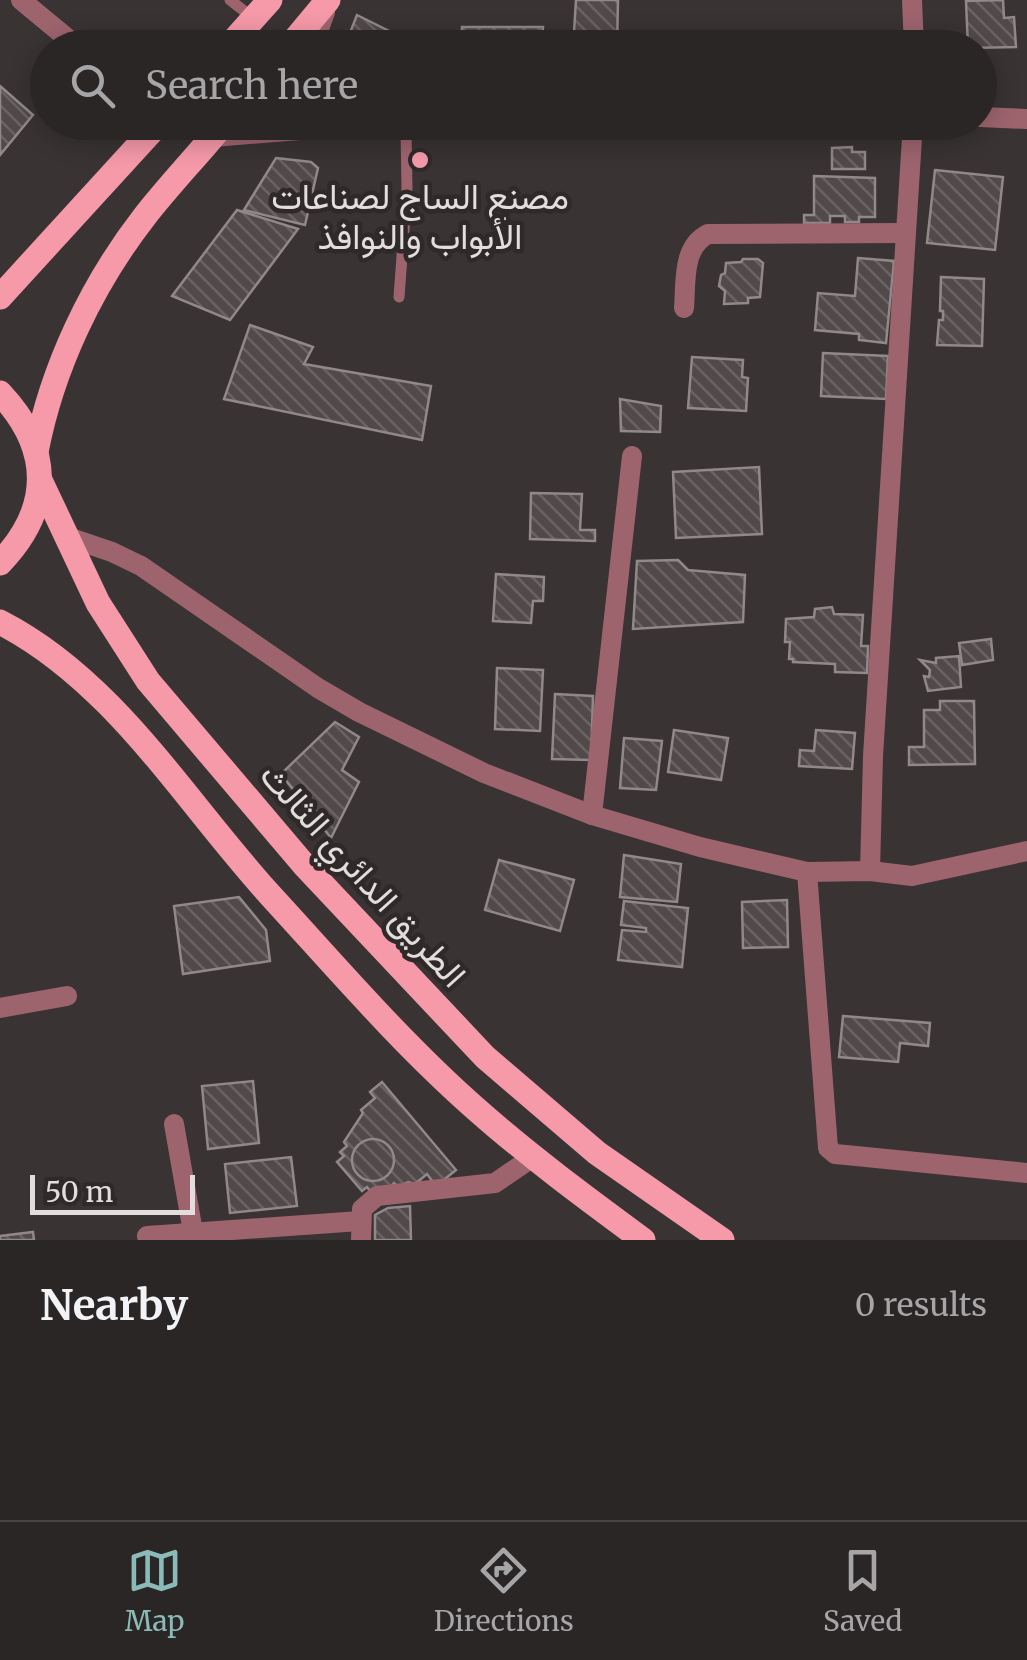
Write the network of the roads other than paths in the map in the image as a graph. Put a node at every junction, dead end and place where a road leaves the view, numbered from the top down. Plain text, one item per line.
1 (21, 0) edge
2 (230, 0) edge
3 (330, 0) edge
4 (912, 0) edge
5 (262, 9) edge
6 (57, 30) edge
7 (243, 30) edge
8 (304, 30) edge
9 (319, 30) edge
10 (913, 30) edge
11 (997, 118) edge
12 (1027, 119) edge
13 (143, 140) edge
14 (210, 140) edge
15 (406, 140) edge
16 (911, 140) edge
17 (904, 233) junction
18 (0, 296) edge
19 (398, 297) dead end
20 (684, 308) dead end
21 (0, 393) edge
22 (36, 452) junction
23 (632, 456) dead end
24 (40, 480) junction
25 (64, 536) junction
26 (0, 563) edge
27 (0, 622) edge
28 (592, 814) junction
29 (1027, 852) edge
30 (870, 871) junction
31 (807, 872) junction
32 (67, 996) dead end
33 (0, 1008) edge
34 (174, 1124) dead end
35 (533, 1157) junction
36 (1027, 1173) edge
37 (360, 1230) edge
38 (193, 1232) junction
39 (147, 1236) dead end
40 (643, 1240) edge
41 (722, 1240) edge

1 - 6 street
2 - 5 lane
3 - 8 main road
3 - 9 street
4 - 10 street
5 - 7 main road
11 - 12 street
13 - 18 main road
14 - 22 main road
15 - 19 lane
16 - 17 street
17 - 20 street
17 - 30 street
21 - 22 main road
22 - 24 main road
23 - 28 street
24 - 25 main road, الطريق الدائري الثالث
24 - 26 main road
25 - 28 street
25 - 41 main road, الطريق الدائري الثالث
27 - 35 main road
28 - 31 street
29 - 30 street
30 - 31 street
31 - 36 street
32 - 33 street
34 - 38 street
35 - 37 street
35 - 40 main road
37 - 38 street
38 - 39 street

